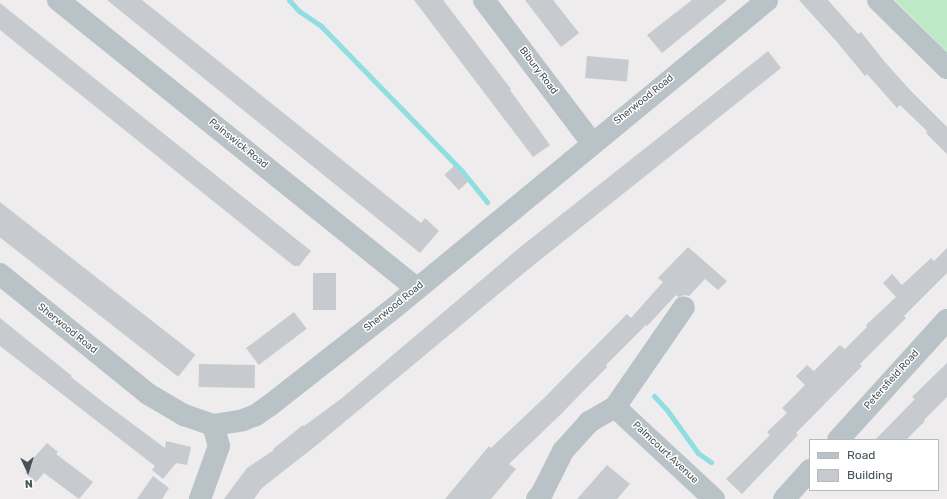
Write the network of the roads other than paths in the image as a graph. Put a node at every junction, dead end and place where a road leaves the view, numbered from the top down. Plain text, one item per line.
1 (58, 0) edge
2 (484, 0) edge
3 (767, 0) edge
4 (878, 0) edge
5 (947, 68) edge
6 (592, 143) junction
7 (0, 274) edge
8 (417, 289) junction
9 (684, 306) dead end
10 (947, 320) edge
11 (615, 408) junction
12 (213, 425) junction
13 (839, 439) edge
14 (809, 471) edge
15 (200, 499) edge
16 (537, 499) edge
17 (714, 499) edge
18 (784, 499) edge

1 - 8 street, Painswick Road
2 - 6 street, Bibury Road
3 - 6 street, Sherwood Road
4 - 5 street
6 - 8 street, Sherwood Road
7 - 12 street, Sherwood Road
8 - 12 street, Sherwood Road
9 - 11 street
10 - 13 street, Petersfield Road
11 - 16 street
11 - 17 street, Palmcourt Avenue
12 - 15 street
14 - 18 street

